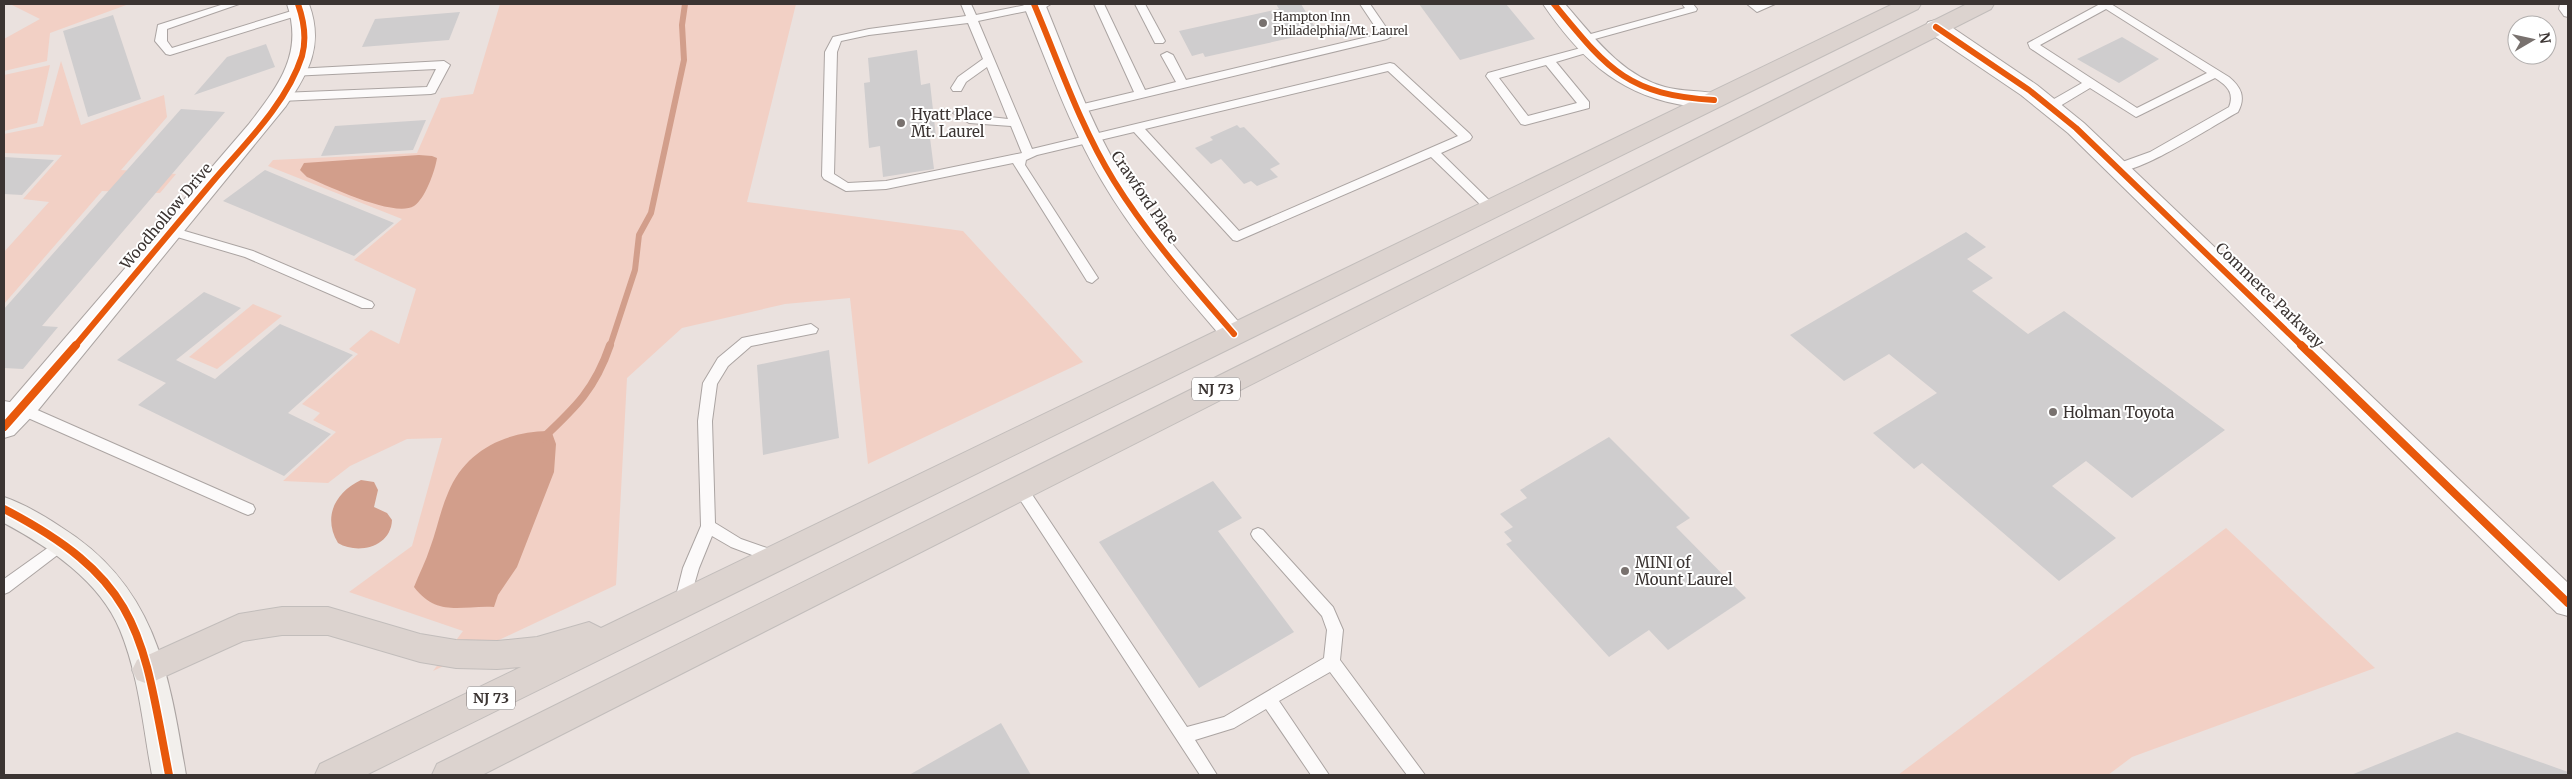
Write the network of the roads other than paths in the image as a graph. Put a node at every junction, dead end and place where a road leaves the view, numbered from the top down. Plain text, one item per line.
1 (234, 4) edge
2 (966, 4) edge
3 (1099, 4) edge
4 (1140, 4) edge
5 (1365, 4) edge
6 (1554, 4) edge
7 (1687, 4) edge
8 (1752, 4) edge
9 (1770, 4) edge
10 (1910, 4) edge
11 (1983, 4) edge
12 (2564, 4) edge
13 (1038, 5) edge
14 (300, 8) edge
15 (2568, 14) edge
16 (972, 19) junction
17 (1936, 27) junction
18 (1159, 41) dead end
19 (1588, 43) junction
20 (1167, 55) dead end
21 (989, 60) junction
22 (1548, 60) junction
23 (2215, 73) junction
24 (295, 74) junction
25 (1182, 84) junction
26 (2089, 84) junction
27 (957, 88) dead end
28 (1141, 94) junction
29 (281, 97) junction
30 (1714, 100) junction
31 (2051, 106) junction
32 (1079, 109) junction
33 (959, 113) dead end
34 (1015, 123) junction
35 (1136, 127) junction
36 (1092, 138) junction
37 (1432, 151) junction
38 (1024, 156) junction
39 (2118, 168) junction
40 (1492, 208) junction
41 (171, 231) junction
42 (1092, 278) dead end
43 (366, 305) dead end
44 (811, 329) dead end
45 (1234, 334) junction
46 (13, 408) edge
47 (4, 427) edge
48 (1020, 488) junction
49 (4, 509) edge
50 (248, 509) dead end
51 (708, 526) junction
52 (1258, 534) dead end
53 (63, 543) junction
54 (777, 558) junction
55 (4, 587) edge
56 (2568, 603) edge
57 (682, 604) junction
58 (651, 620) junction
59 (1332, 662) junction
60 (148, 670) junction
61 (1269, 700) junction
62 (1183, 736) junction
63 (169, 775) edge
64 (332, 775) edge
65 (449, 775) edge
66 (1209, 775) edge
67 (1321, 775) edge
68 (1417, 775) edge

1 - 14 lane
2 - 16 lane
3 - 28 lane
4 - 18 lane
5 - 25 lane
6 - 19 street
7 - 19 lane
8 - 9 lane
10 - 30 highway, NJ 73
11 - 17 highway, NJ 73
12 - 15 lane
13 - 16 lane
13 - 32 street, Crawford Place
14 - 24 street, Woodhollow Drive
16 - 21 lane
16 - 38 lane
17 - 31 street, Commerce Parkway
17 - 48 highway, NJ 73
19 - 22 lane
19 - 30 street
20 - 25 lane
21 - 27 lane
21 - 34 lane
22 - 22 lane
23 - 26 lane
23 - 26 lane
23 - 39 lane
24 - 29 street, Woodhollow Drive
24 - 29 lane
25 - 28 lane
26 - 31 lane
28 - 32 lane
29 - 41 street, Woodhollow Drive
30 - 40 highway, NJ 73
31 - 39 street, Commerce Parkway
32 - 36 street, Crawford Place
33 - 34 lane
34 - 38 lane
35 - 36 lane
35 - 37 lane
35 - 37 lane
36 - 38 lane
36 - 45 street, Crawford Place
37 - 40 lane
38 - 42 lane
39 - 56 street, Commerce Parkway
40 - 45 highway, NJ 73
41 - 43 lane
41 - 46 street, Woodhollow Drive
44 - 51 lane
45 - 54 highway, NJ 73
46 - 47 street, Woodhollow Drive
46 - 50 lane
48 - 62 lane
48 - 65 highway, NJ 73
49 - 53 street
51 - 54 lane
51 - 57 lane
52 - 59 lane
53 - 55 lane
53 - 60 street
54 - 57 highway, NJ 73
57 - 58 highway, NJ 73
58 - 60 highway
58 - 64 highway, NJ 73
59 - 61 lane
59 - 68 lane
60 - 63 street
61 - 62 lane
61 - 67 lane
62 - 66 lane

